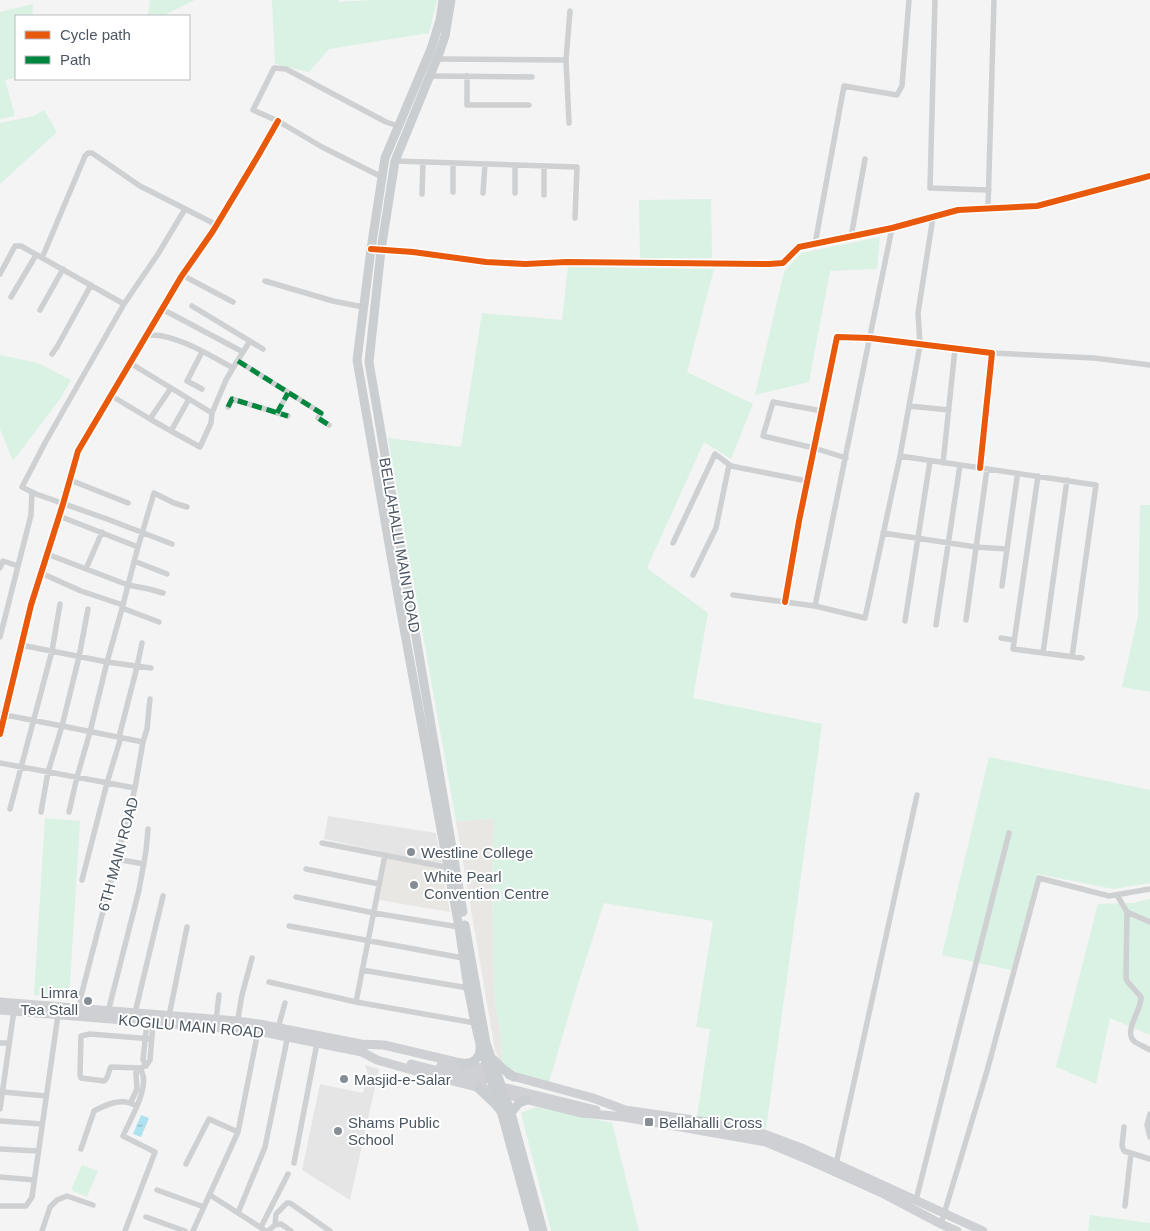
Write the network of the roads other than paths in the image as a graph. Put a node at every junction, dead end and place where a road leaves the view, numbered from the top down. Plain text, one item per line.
1 (443, 0) edge
2 (451, 0) edge
3 (909, 0) edge
4 (935, 0) edge
5 (994, 0) edge
6 (570, 11) dead end
7 (437, 59) junction
8 (566, 60) junction
9 (430, 76) junction
10 (467, 76) junction
11 (532, 78) dead end
12 (528, 105) dead end
13 (278, 121) junction
14 (569, 123) dead end
15 (398, 126) junction
16 (865, 160) dead end
17 (395, 162) junction
18 (423, 162) junction
19 (453, 163) junction
20 (484, 164) junction
21 (515, 165) junction
22 (544, 166) junction
23 (1150, 176) edge
24 (382, 177) junction
25 (989, 190) junction
26 (453, 192) dead end
27 (483, 193) dead end
28 (515, 193) dead end
29 (422, 194) dead end
30 (544, 195) dead end
31 (185, 209) junction
32 (988, 209) junction
33 (933, 217) junction
34 (575, 218) dead end
35 (217, 225) junction
36 (892, 228) junction
37 (851, 237) junction
38 (815, 244) junction
39 (371, 249) junction
40 (381, 250) junction
41 (39, 256) junction
42 (63, 269) junction
43 (0, 274) edge
44 (182, 275) junction
45 (265, 282) dead end
46 (91, 285) junction
47 (11, 297) dead end
48 (234, 302) dead end
49 (124, 304) junction
50 (192, 306) dead end
51 (363, 307) junction
52 (162, 309) junction
53 (40, 310) dead end
54 (147, 334) junction
55 (870, 338) junction
56 (250, 341) junction
57 (920, 345) junction
58 (263, 349) dead end
59 (955, 349) junction
60 (202, 352) junction
61 (243, 352) junction
62 (992, 353) junction
63 (52, 354) dead end
64 (238, 361) junction
65 (130, 362) junction
66 (1150, 365) edge
67 (233, 368) junction
68 (171, 388) junction
69 (202, 389) dead end
70 (288, 393) junction
71 (110, 396) junction
72 (189, 399) junction
73 (909, 406) junction
74 (228, 407) dead end
75 (949, 410) junction
76 (822, 411) junction
77 (212, 413) junction
78 (277, 413) junction
79 (288, 416) dead end
80 (150, 419) junction
81 (329, 425) dead end
82 (171, 431) junction
83 (814, 448) junction
84 (900, 456) junction
85 (846, 458) junction
86 (930, 461) junction
87 (943, 463) junction
88 (729, 465) junction
89 (960, 465) junction
90 (980, 468) junction
91 (987, 469) junction
92 (1038, 476) junction
93 (1018, 478) dead end
94 (70, 480) junction
95 (1067, 480) junction
96 (807, 481) junction
97 (32, 492) junction
98 (128, 503) dead end
99 (63, 504) junction
100 (187, 507) dead end
101 (59, 516) junction
102 (102, 532) junction
103 (141, 532) junction
104 (883, 533) junction
105 (919, 538) junction
106 (673, 543) dead end
107 (949, 543) junction
108 (172, 544) dead end
109 (138, 547) junction
110 (976, 547) junction
111 (1007, 549) junction
112 (47, 554) junction
113 (134, 561) junction
114 (18, 566) junction
115 (0, 568) edge
116 (86, 570) junction
117 (41, 573) junction
118 (167, 574) dead end
119 (693, 575) dead end
120 (128, 585) junction
121 (1002, 586) dead end
122 (163, 594) dead end
123 (733, 595) dead end
124 (785, 602) junction
125 (60, 604) dead end
126 (815, 606) junction
127 (123, 607) junction
128 (88, 609) dead end
129 (966, 620) dead end
130 (905, 621) dead end
131 (159, 622) dead end
132 (936, 625) dead end
133 (0, 637) edge
134 (1002, 638) dead end
135 (1014, 640) junction
136 (142, 643) dead end
137 (22, 645) junction
138 (52, 651) junction
139 (1043, 653) junction
140 (79, 657) junction
141 (1072, 657) junction
142 (1082, 658) dead end
143 (107, 662) junction
144 (137, 667) junction
145 (151, 668) dead end
146 (150, 699) dead end
147 (3, 715) edge
148 (33, 720) junction
149 (62, 726) junction
150 (90, 732) junction
151 (0, 734) edge
152 (120, 737) junction
153 (144, 742) junction
154 (0, 763) edge
155 (21, 767) junction
156 (48, 772) junction
157 (77, 777) junction
158 (107, 783) junction
159 (135, 788) junction
160 (917, 795) dead end
161 (10, 809) dead end
162 (41, 812) dead end
163 (69, 812) dead end
164 (148, 829) dead end
165 (1009, 833) dead end
166 (322, 843) dead end
167 (385, 855) junction
168 (116, 858) junction
169 (144, 864) junction
170 (452, 868) junction
171 (306, 869) dead end
172 (82, 880) dead end
173 (380, 884) junction
174 (1150, 889) edge
175 (1117, 895) junction
176 (163, 896) dead end
177 (296, 897) dead end
178 (1127, 912) junction
179 (374, 913) junction
180 (1150, 922) edge
181 (289, 926) dead end
182 (187, 927) dead end
183 (459, 927) junction
184 (368, 941) junction
185 (252, 958) dead end
186 (463, 958) junction
187 (362, 970) junction
188 (270, 982) dead end
189 (468, 988) junction
190 (219, 995) dead end
191 (0, 1002) edge
192 (356, 1002) junction
193 (285, 1003) dead end
194 (15, 1007) junction
195 (80, 1008) junction
196 (0, 1010) edge
197 (135, 1013) junction
198 (58, 1015) junction
199 (108, 1015) junction
200 (169, 1016) junction
201 (216, 1020) junction
202 (150, 1022) junction
203 (475, 1023) junction
204 (236, 1025) junction
205 (278, 1028) junction
206 (258, 1032) junction
207 (288, 1033) junction
208 (148, 1039) junction
209 (0, 1043) edge
210 (9, 1043) junction
211 (317, 1043) junction
212 (480, 1044) junction
213 (362, 1048) junction
214 (1150, 1050) edge
215 (488, 1051) junction
216 (461, 1063) junction
217 (3, 1066) edge
218 (143, 1067) junction
219 (487, 1078) junction
220 (506, 1087) junction
221 (2, 1092) junction
222 (46, 1096) junction
223 (1, 1099) edge
224 (527, 1100) junction
225 (134, 1104) junction
226 (0, 1109) edge
227 (625, 1113) junction
228 (507, 1114) junction
229 (1150, 1114) edge
230 (0, 1121) edge
231 (42, 1124) junction
232 (1124, 1127) dead end
233 (238, 1132) junction
234 (1150, 1137) edge
235 (0, 1149) edge
236 (81, 1149) dead end
237 (38, 1151) junction
238 (1131, 1153) junction
239 (1150, 1159) edge
240 (294, 1163) dead end
241 (186, 1164) dead end
242 (836, 1164) junction
243 (288, 1174) dead end
244 (0, 1177) edge
245 (34, 1180) junction
246 (157, 1190) dead end
247 (210, 1195) junction
248 (916, 1200) junction
249 (93, 1205) dead end
250 (0, 1206) edge
251 (1124, 1206) dead end
252 (204, 1207) junction
253 (238, 1213) junction
254 (945, 1214) junction
255 (146, 1217) dead end
256 (941, 1224) junction
257 (275, 1225) junction
258 (265, 1230) edge
259 (42, 1231) edge
260 (124, 1231) edge
261 (185, 1231) edge
262 (194, 1231) edge
263 (291, 1231) edge
264 (330, 1231) edge
265 (534, 1231) edge
266 (543, 1231) edge
267 (957, 1231) edge
268 (983, 1231) edge

1 - 15 main road, BELLAHALLI MAIN ROAD
2 - 7 main road, BELLAHALLI MAIN ROAD
3 - 38 street
4 - 25 street
5 - 25 street
6 - 8 street
7 - 8 street
7 - 9 main road, BELLAHALLI MAIN ROAD
8 - 14 street
9 - 10 street
9 - 17 main road, BELLAHALLI MAIN ROAD
10 - 11 street
10 - 12 street
13 - 15 street
13 - 24 street
13 - 35 street
15 - 24 main road, BELLAHALLI MAIN ROAD
16 - 37 street
17 - 18 street
17 - 40 main road, BELLAHALLI MAIN ROAD
18 - 19 street
18 - 29 street
19 - 20 street
19 - 26 street
20 - 21 street
20 - 27 street
21 - 22 street
21 - 28 street
22 - 30 street
22 - 34 street
23 - 32 street
24 - 39 main road, BELLAHALLI MAIN ROAD
25 - 32 street
31 - 35 street
31 - 41 street
31 - 49 street
32 - 33 street
33 - 36 street
33 - 57 street
35 - 44 street
36 - 37 street
36 - 55 street
37 - 38 street
38 - 40 street
39 - 40 street
39 - 51 main road, BELLAHALLI MAIN ROAD
40 - 170 main road, BELLAHALLI MAIN ROAD
41 - 42 street
41 - 43 street
41 - 47 street
42 - 46 street
42 - 53 street
44 - 48 street
44 - 52 street
45 - 51 street
46 - 49 street
46 - 63 street
49 - 97 street
50 - 56 street
51 - 170 main road, BELLAHALLI MAIN ROAD
52 - 54 street
52 - 61 street
54 - 60 street
54 - 65 street
55 - 57 street
55 - 76 street
55 - 85 street
56 - 58 street
56 - 61 street
57 - 59 street
57 - 73 street
59 - 62 street
59 - 75 street
60 - 67 street
60 - 69 street
61 - 64 street
62 - 66 street
62 - 90 street
64 - 67 street
64 - 70 street
65 - 68 street
65 - 71 street
67 - 77 street
68 - 72 street
68 - 80 street
70 - 78 street
70 - 81 street
71 - 80 street
71 - 94 street
72 - 77 street
72 - 82 street
73 - 75 street
73 - 84 street
74 - 78 street
75 - 87 street
76 - 83 street
76 - 83 street
77 - 82 street
78 - 79 street
80 - 82 street
83 - 85 street
83 - 96 street
84 - 86 street
84 - 104 street
85 - 126 street
86 - 87 street
86 - 105 street
87 - 89 street
88 - 96 street
88 - 106 street
88 - 119 street
89 - 90 street
89 - 107 street
90 - 91 street
91 - 92 street
91 - 110 street
92 - 95 street
92 - 135 street
93 - 111 street
94 - 98 street
94 - 99 street
95 - 139 street
95 - 141 street
96 - 124 street
97 - 99 street
97 - 114 street
99 - 101 street
99 - 103 street
100 - 103 street
101 - 102 street
101 - 112 street
102 - 109 street
102 - 116 street
103 - 108 street
103 - 109 street
104 - 105 street
104 - 126 street
105 - 107 street
105 - 130 street
107 - 110 street
107 - 132 street
109 - 113 street
110 - 111 street
110 - 129 street
111 - 121 street
112 - 116 street
112 - 117 street
113 - 118 street
113 - 120 street
114 - 115 street
114 - 133 street
116 - 120 street
117 - 127 street
117 - 137 street
120 - 122 street
120 - 127 street
123 - 124 street
124 - 126 street
125 - 138 street
127 - 131 street
127 - 143 street
128 - 140 street
134 - 135 street
135 - 139 street
136 - 144 street
137 - 138 street
137 - 147 street
138 - 140 street
138 - 148 street
139 - 141 street
140 - 143 street
140 - 149 street
141 - 142 street
143 - 144 street
143 - 150 street
144 - 145 street
144 - 152 street
146 - 153 street, 6TH MAIN ROAD
147 - 148 street
147 - 151 street
148 - 149 street
148 - 155 street
149 - 150 street
149 - 156 street
150 - 152 street
150 - 157 street
152 - 153 street
152 - 158 street
153 - 159 street, 6TH MAIN ROAD
154 - 155 street
155 - 156 street
155 - 161 street
156 - 157 street
156 - 162 street
157 - 158 street
157 - 163 street
158 - 159 street
158 - 172 street
159 - 168 street, 6TH MAIN ROAD
160 - 242 street
164 - 169 street
165 - 248 street
166 - 167 street
167 - 170 street
167 - 173 street
168 - 169 street
168 - 195 street, 6TH MAIN ROAD
169 - 199 street
170 - 183 main road, BELLAHALLI MAIN ROAD
170 - 215 main road, BELLAHALLI MAIN ROAD
171 - 173 street
173 - 179 street
174 - 175 street
175 - 178 street
175 - 254 street
176 - 197 street
177 - 179 street
178 - 180 street
178 - 214 street
179 - 183 street
179 - 184 street
181 - 184 street
182 - 200 street
183 - 186 main road, BELLAHALLI MAIN ROAD
184 - 186 street
184 - 187 street
185 - 204 street
186 - 189 main road, BELLAHALLI MAIN ROAD
187 - 189 street
187 - 192 street
188 - 192 street
189 - 203 main road, BELLAHALLI MAIN ROAD
190 - 201 street
191 - 194 main road, KOGILU MAIN ROAD
192 - 203 street
193 - 205 street
194 - 195 main road, KOGILU MAIN ROAD
194 - 196 main road, KOGILU MAIN ROAD
194 - 198 main road, KOGILU MAIN ROAD
194 - 210 street
195 - 199 main road, KOGILU MAIN ROAD
197 - 199 main road, KOGILU MAIN ROAD
197 - 200 main road, KOGILU MAIN ROAD
198 - 199 main road, KOGILU MAIN ROAD
198 - 222 street
199 - 202 main road, KOGILU MAIN ROAD
200 - 201 main road, KOGILU MAIN ROAD
201 - 204 main road, KOGILU MAIN ROAD
202 - 204 main road, KOGILU MAIN ROAD
202 - 208 street
203 - 212 main road, BELLAHALLI MAIN ROAD
204 - 205 main road, KOGILU MAIN ROAD
204 - 206 main road, KOGILU MAIN ROAD
205 - 207 main road, KOGILU MAIN ROAD
206 - 207 main road, KOGILU MAIN ROAD
206 - 233 street
207 - 211 main road, KOGILU MAIN ROAD
207 - 213 main road, KOGILU MAIN ROAD
207 - 253 street
208 - 218 street
208 - 218 street
209 - 210 street
210 - 217 street
211 - 213 main road, KOGILU MAIN ROAD
211 - 240 street
212 - 216 main road
212 - 219 main road, BELLAHALLI MAIN ROAD
213 - 216 main road
213 - 219 main road
213 - 219 main road, KOGILU MAIN ROAD
215 - 219 main road, BELLAHALLI MAIN ROAD
215 - 220 main road
216 - 219 main road
217 - 221 street
218 - 225 street
219 - 220 main road
219 - 220 main road
219 - 220 main road
219 - 228 main road
220 - 224 main road
220 - 227 main road
220 - 227 main road
220 - 228 main road
221 - 222 street
221 - 223 street
222 - 231 street
223 - 226 street
224 - 227 main road
224 - 228 main road
225 - 236 street
225 - 260 street
227 - 242 main road
227 - 256 main road
228 - 265 main road
228 - 266 main road
229 - 234 street
230 - 231 street
231 - 237 street
232 - 238 street
233 - 241 street
233 - 247 street
235 - 237 street
237 - 245 street
238 - 239 street
238 - 251 street
242 - 248 main road
243 - 258 street
244 - 245 street
245 - 250 street
246 - 252 street
247 - 252 street
247 - 253 street
248 - 254 main road
249 - 259 street
252 - 262 street
253 - 258 street
254 - 256 street
254 - 268 main road
255 - 261 street
256 - 267 main road
257 - 258 street
257 - 263 street
257 - 264 street

